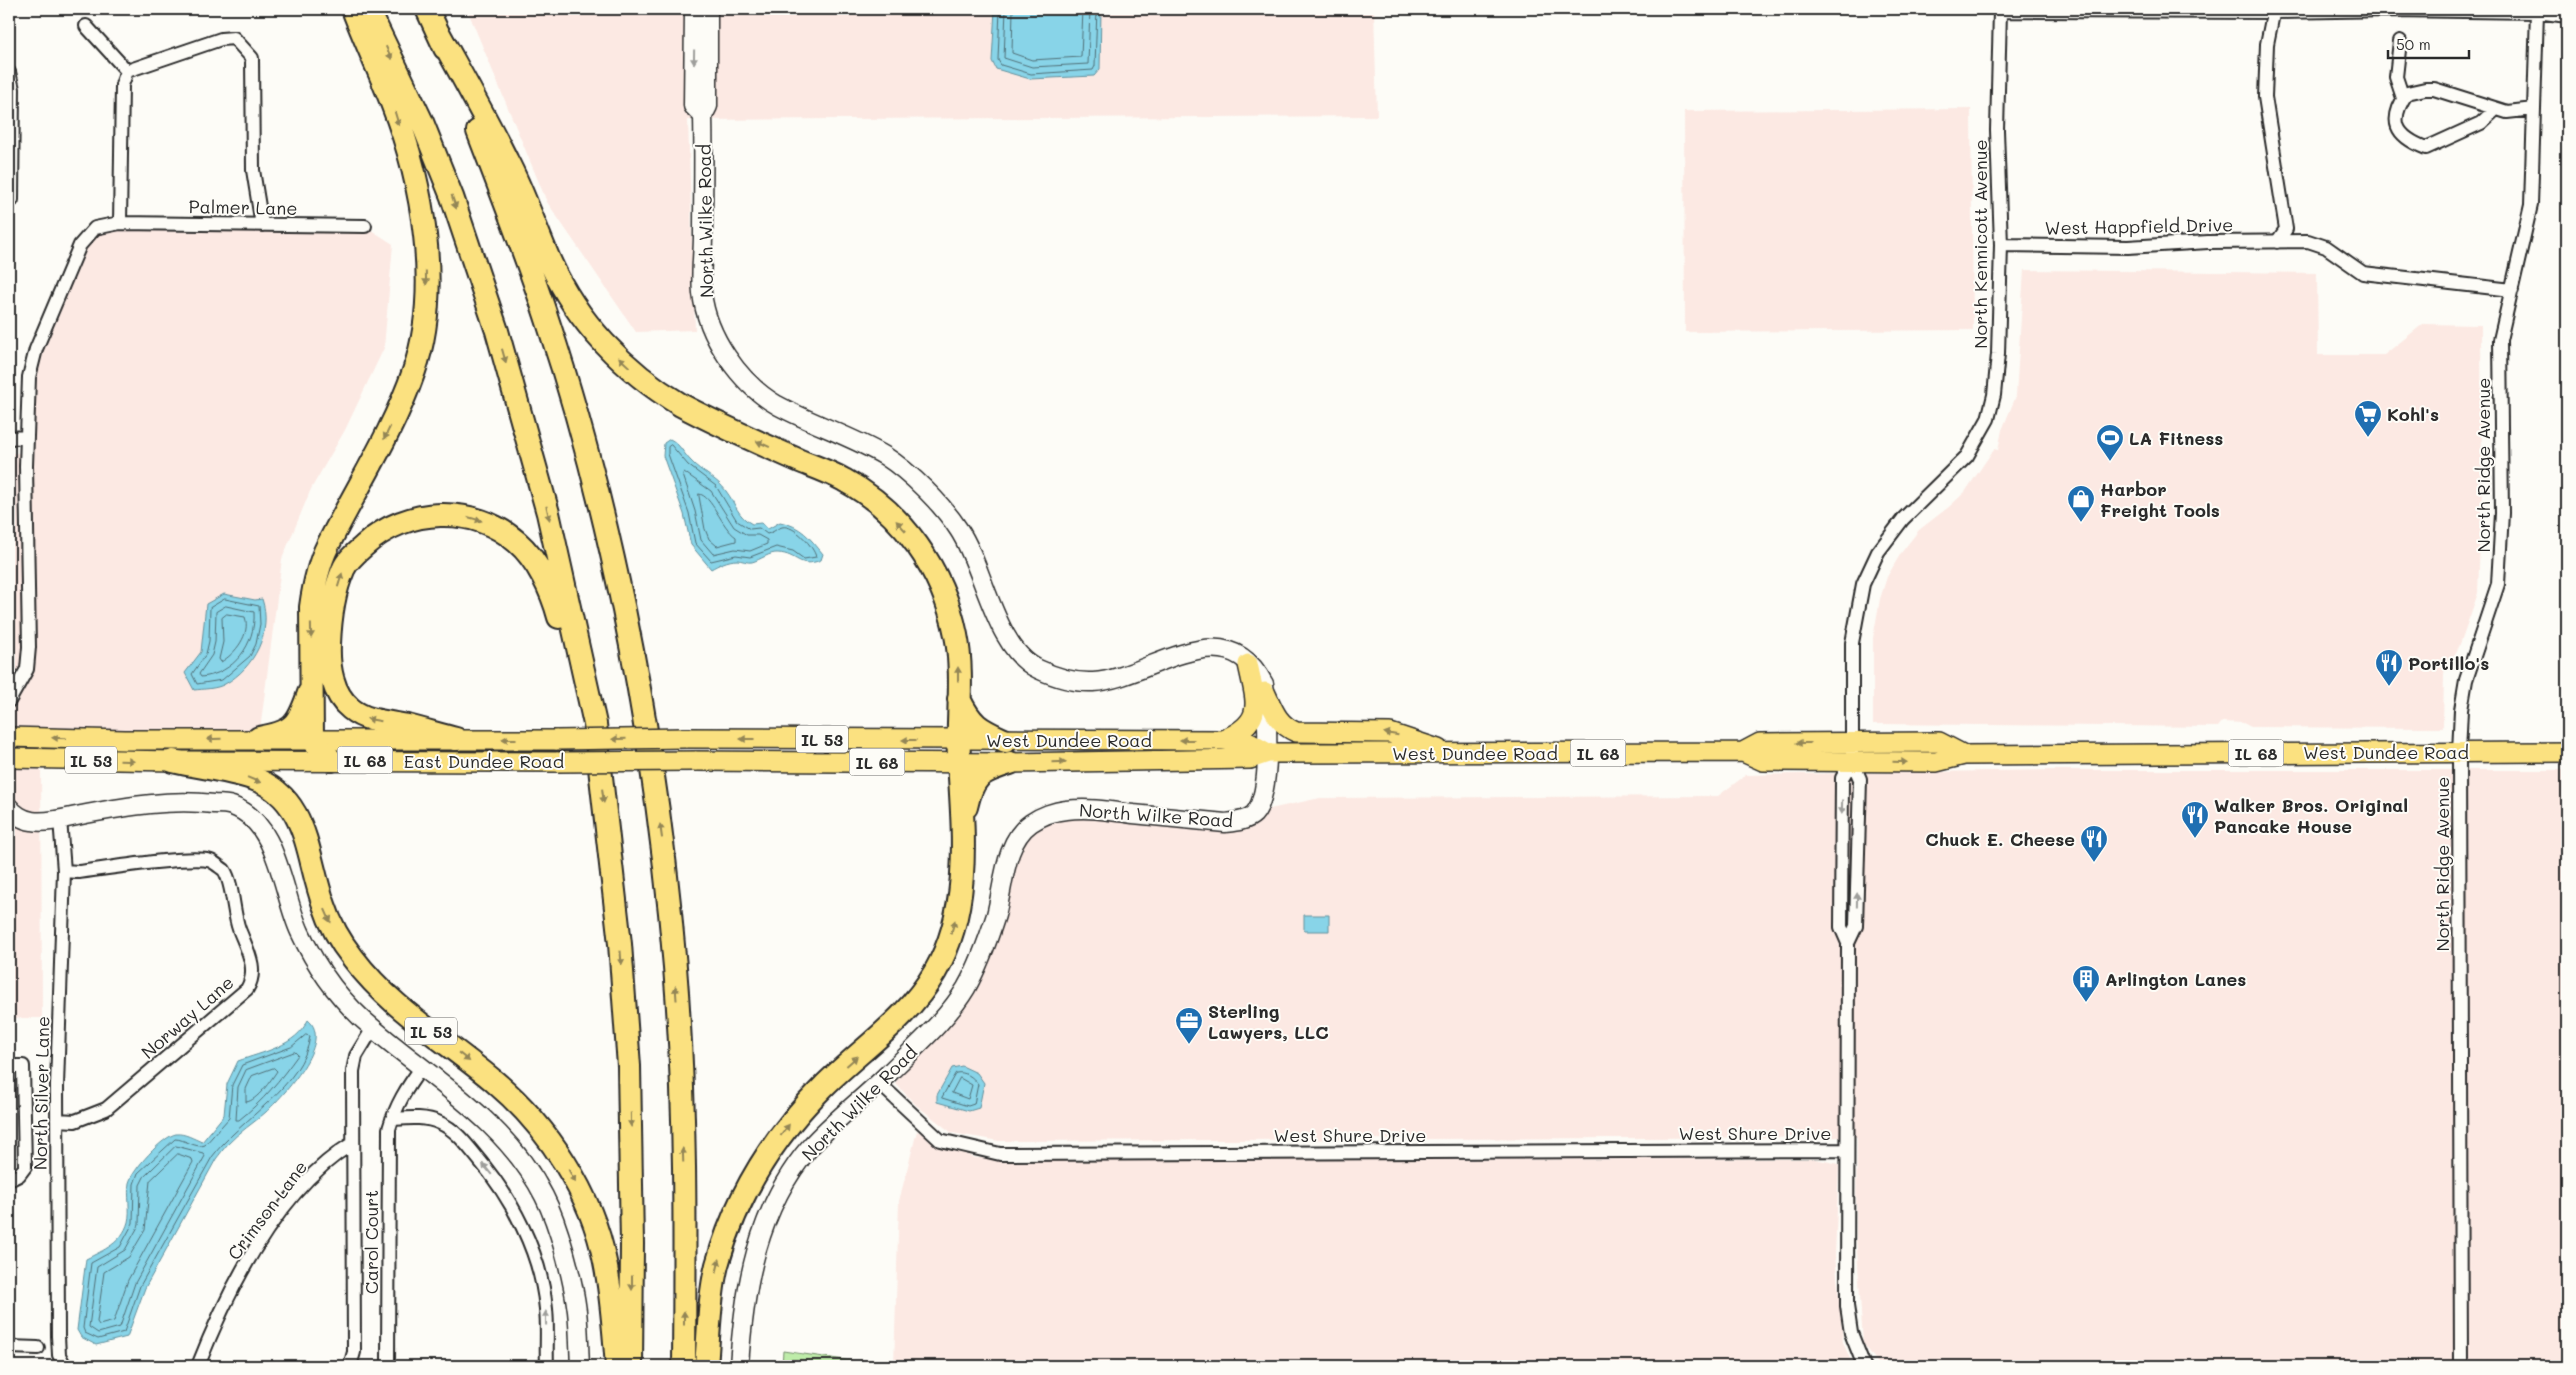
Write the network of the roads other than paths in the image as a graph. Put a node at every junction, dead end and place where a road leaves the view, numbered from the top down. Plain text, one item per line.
1 (352, 9) edge
2 (368, 9) edge
3 (427, 9) edge
4 (694, 9) edge
5 (708, 9) edge
6 (2094, 10) edge
7 (2274, 11) edge
8 (2537, 12) junction
9 (2567, 16) edge
10 (86, 26) dead end
11 (439, 34) junction
12 (2400, 41) dead end
13 (127, 71) junction
14 (9, 72) edge
15 (2403, 98) junction
16 (2496, 109) junction
17 (2534, 110) junction
18 (702, 116) junction
19 (9, 200) edge
20 (120, 223) junction
21 (262, 225) junction
22 (365, 226) dead end
23 (2277, 242) junction
24 (2001, 245) junction
25 (2512, 290) junction
26 (26, 437) junction
27 (9, 438) edge
28 (1248, 664) junction
29 (312, 682) junction
30 (1265, 692) junction
31 (589, 696) junction
32 (958, 698) junction
33 (9, 702) edge
34 (9, 737) edge
35 (259, 738) junction
36 (312, 739) junction
37 (456, 739) junction
38 (1223, 740) junction
39 (1006, 741) junction
40 (959, 750) junction
41 (1852, 752) junction
42 (2459, 752) junction
43 (2567, 752) edge
44 (1268, 753) junction
45 (1454, 754) junction
46 (9, 758) edge
47 (331, 760) junction
48 (173, 761) junction
49 (1010, 763) junction
50 (9, 807) edge
51 (964, 816) junction
52 (60, 819) junction
53 (64, 871) junction
54 (373, 1028) junction
55 (9, 1066) edge
56 (422, 1067) junction
57 (879, 1083) junction
58 (392, 1119) junction
59 (57, 1120) junction
60 (354, 1143) junction
61 (1846, 1150) junction
62 (9, 1180) edge
63 (9, 1347) edge
64 (38, 1348) dead end
65 (65, 1366) edge
66 (198, 1366) edge
67 (350, 1366) edge
68 (388, 1366) edge
69 (547, 1366) edge
70 (580, 1366) edge
71 (617, 1366) edge
72 (632, 1366) edge
73 (684, 1366) edge
74 (706, 1366) edge
75 (739, 1366) edge
76 (1864, 1366) edge
77 (2460, 1366) edge

1 -> 29 highway
2 -> 31 highway
3 - 11 highway
4 -> 18 street, North Wilke Road
5 - 18 street, North Wilke Road
6 - 7 street
6 - 24 street, North Kennicott Avenue
7 - 8 street
7 - 23 street
8 - 9 street
8 - 17 street, North Ridge Avenue
10 - 13 street
32 -> 11 highway
73 -> 11 highway
12 - 15 street
13 - 20 street
13 - 21 street
14 - 19 street
15 - 16 street
15 - 16 street
16 - 17 street
17 - 25 street, North Ridge Avenue
18 - 28 street, North Wilke Road
20 - 21 street, Palmer Lane
20 - 26 street, Palmer Lane
21 - 22 street, Palmer Lane
23 - 24 street, West Happfield Drive
23 - 25 street, West Happfield Drive
24 - 41 street, North Kennicott Avenue
25 - 42 street, North Ridge Avenue
26 - 27 street
26 - 33 street, Palmer Lane
28 - 30 street, North Wilke Road
28 - 38 main road
29 - 35 highway
29 - 36 highway
30 - 44 street, North Wilke Road
45 -> 30 main road
37 -> 31 highway
31 -> 72 highway
32 - 39 highway
32 - 40 highway
35 -> 34 main road, East Dundee Road / IL 53
35 - 36 main road, East Dundee Road / IL 53
36 - 37 main road, East Dundee Road / IL 53
36 - 47 highway
40 -> 37 main road, East Dundee Road / IL 53, bridge
38 -> 39 main road, West Dundee Road / IL 68
38 - 44 main road, West Dundee Road / IL 68
39 - 40 main road, West Dundee Road / IL 68
40 - 47 main road, East Dundee Road / IL 68, bridge
40 - 49 main road, West Dundee Road / IL 68
40 - 51 highway
41 - 42 main road, West Dundee Road / IL 68
41 - 45 main road, West Dundee Road / IL 68
41 - 61 street, North Kennicott Avenue
42 - 43 main road, West Dundee Road / IL 68
42 - 77 street, North Ridge Avenue
44 - 45 main road, West Dundee Road / IL 68
49 -> 44 main road, West Dundee Road / IL 68
44 - 57 street, North Wilke Road
46 -> 48 main road, East Dundee Road / IL 53
47 - 48 main road, East Dundee Road / IL 68
48 -> 71 highway, IL 53
49 - 51 highway
50 - 52 street
74 -> 51 highway
52 - 53 street, North Silver Lane
52 - 54 street
53 - 59 street, North Silver Lane
53 - 59 street, Norway Lane
54 - 56 street
54 - 60 street
55 - 62 street
56 - 58 street, Carol Court
56 - 70 street
57 - 61 street, West Shure Drive
57 - 75 street, North Wilke Road
58 - 68 street, Carol Court
69 -> 58 street
59 - 65 street, North Silver Lane
60 - 66 street, Crimson Lane
60 - 67 street
61 - 76 street, North Kennicott Avenue
63 - 64 street

